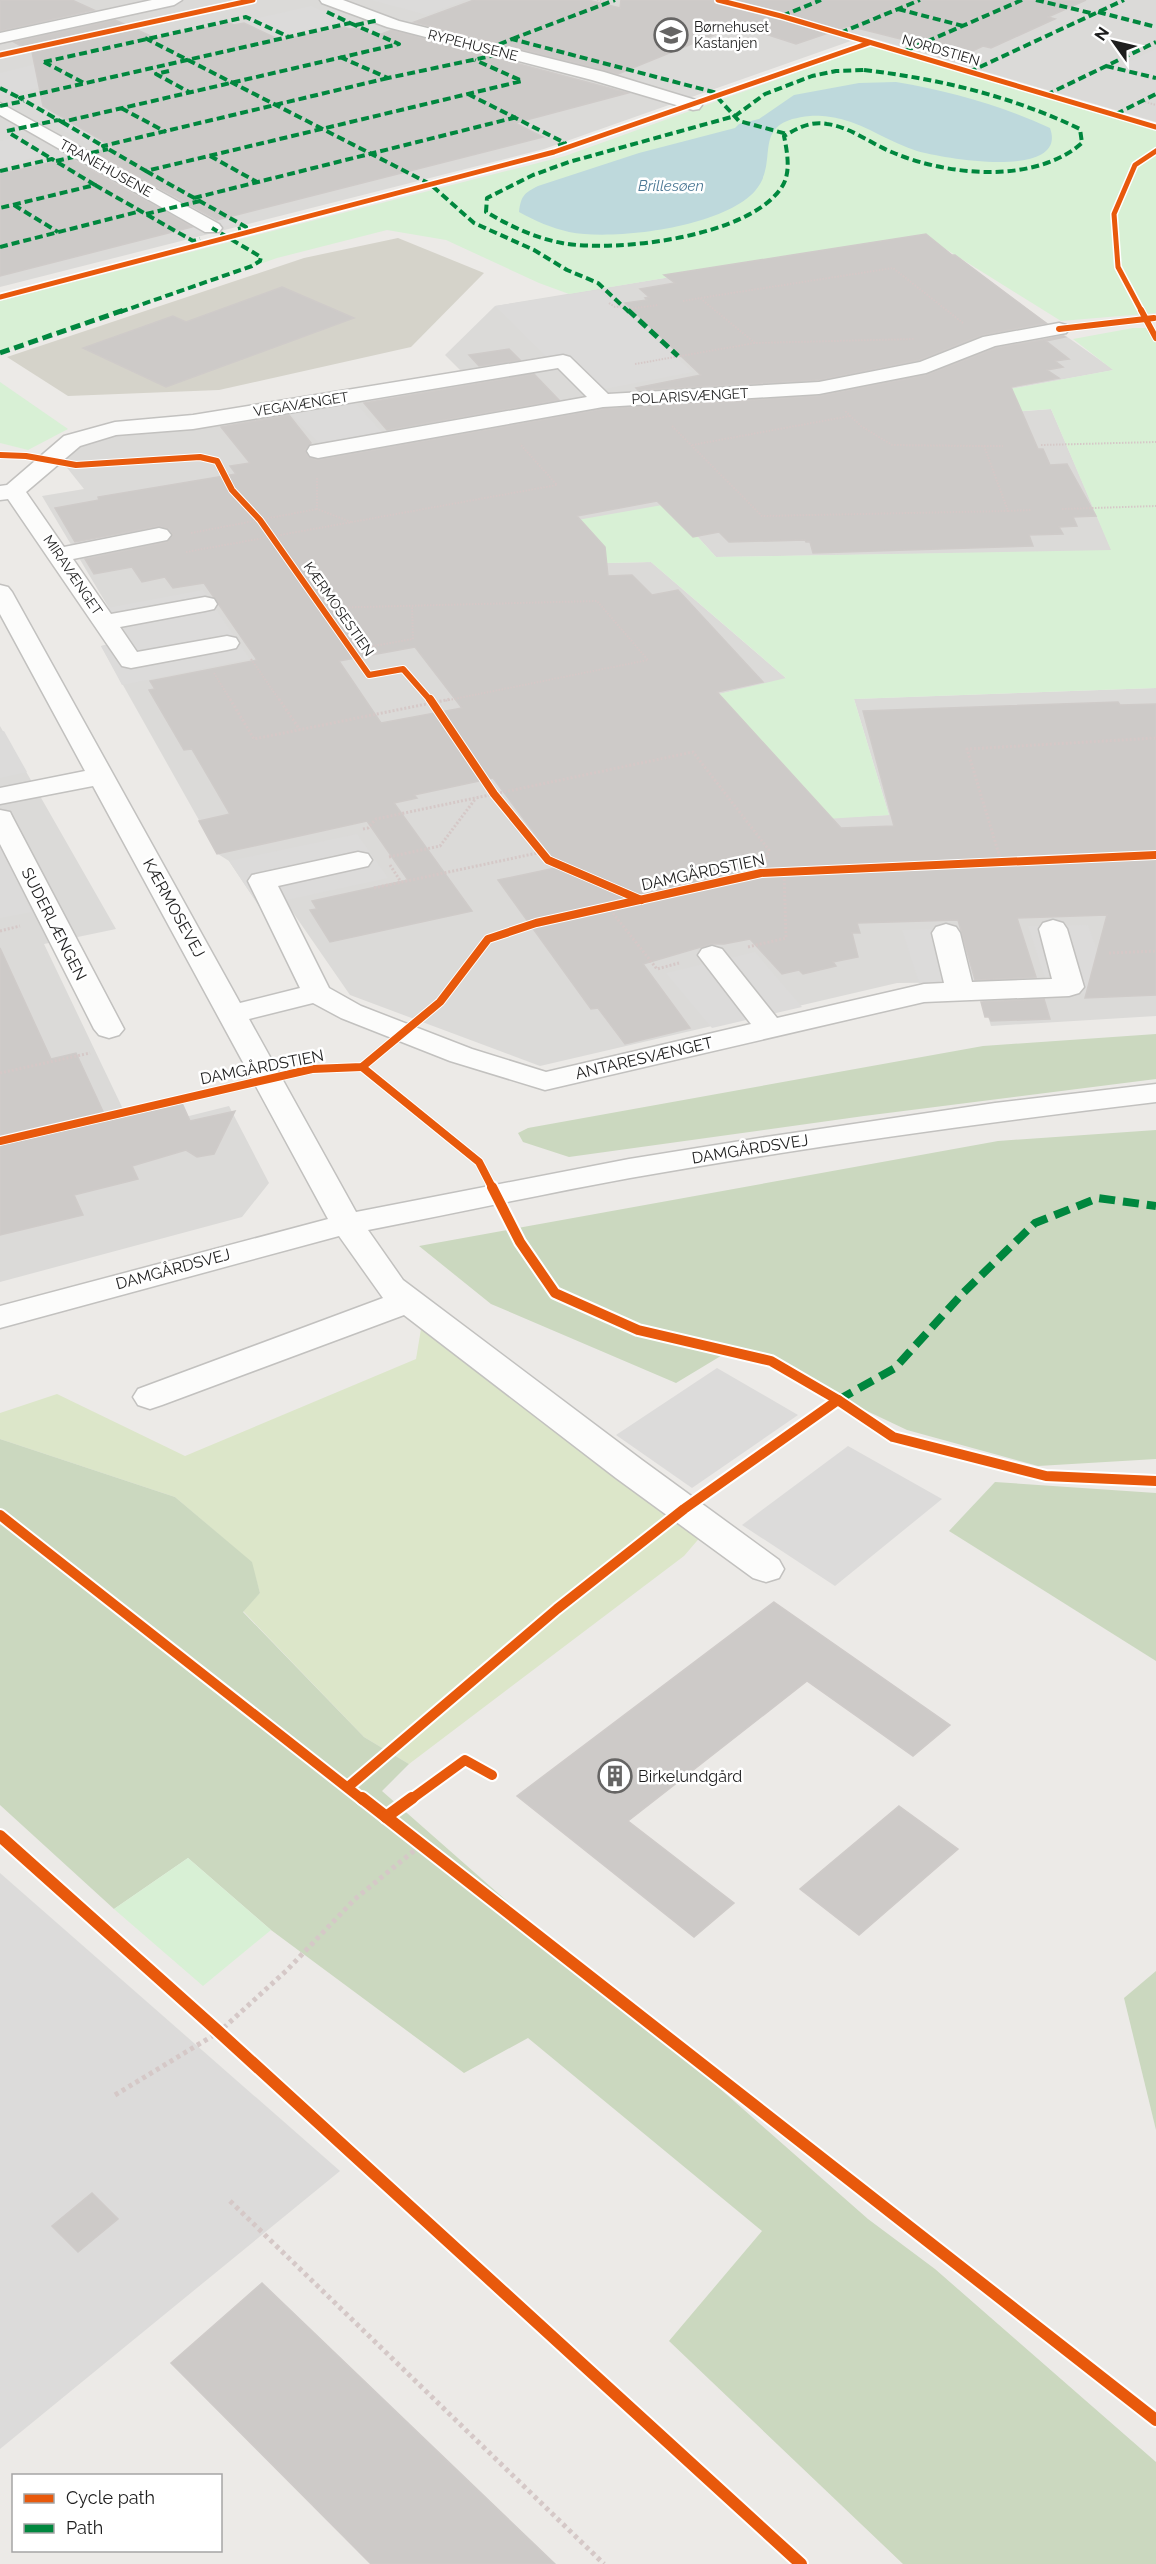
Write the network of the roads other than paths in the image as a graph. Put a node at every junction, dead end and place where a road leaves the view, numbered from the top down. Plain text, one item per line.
1 (174, 0) edge
2 (328, 0) edge
3 (0, 38) edge
4 (693, 105) dead end
5 (0, 108) edge
6 (212, 228) dead end
7 (1059, 329) dead end
8 (603, 401) junction
9 (314, 402) junction
10 (341, 430) dead end
11 (318, 451) road end
12 (7, 492) edge
13 (159, 535) road end
14 (60, 555) junction
15 (0, 592) edge
16 (205, 604) dead end
17 (105, 622) junction
18 (10, 627) edge
19 (227, 643) dead end
20 (102, 776) junction
21 (0, 796) edge
22 (0, 818) edge
23 (358, 860) road end
24 (1053, 929) dead end
25 (946, 933) dead end
26 (712, 955) dead end
27 (960, 991) junction
28 (317, 993) junction
29 (232, 1014) junction
30 (109, 1029) road end
31 (770, 1029) junction
32 (1156, 1093) edge
33 (348, 1224) junction
34 (408, 1301) junction
35 (0, 1317) edge
36 (150, 1397) dead end
37 (766, 1569) dead end

1 - 3 street
2 - 4 street, RYPEHUSENE
5 - 6 street, TRANEHUSENE
7 - 8 street, POLARISVÆNGET
8 - 9 street, VEGAVÆNGET
8 - 11 street, POLARISVÆNGET
9 - 10 street
9 - 12 street, VEGAVÆNGET
12 - 14 street, MIRAVÆNGET
13 - 14 street
14 - 17 street, MIRAVÆNGET
15 - 18 street, KÆRMOSEVEJ
16 - 17 street
17 - 19 street, MIRAVÆNGET
18 - 20 street, KÆRMOSEVEJ
20 - 21 street
20 - 29 street, KÆRMOSEVEJ
22 - 30 street, SUDERLÆNGEN
23 - 28 street
24 - 27 street, ANTARESVÆNGET
25 - 27 street
26 - 31 street
27 - 31 street, ANTARESVÆNGET
28 - 29 street
28 - 31 street, ANTARESVÆNGET
29 - 33 street, KÆRMOSEVEJ
32 - 33 street, DAMGÅRDSVEJ
33 - 34 street
33 - 35 street, DAMGÅRDSVEJ
34 - 36 street
34 - 37 street

